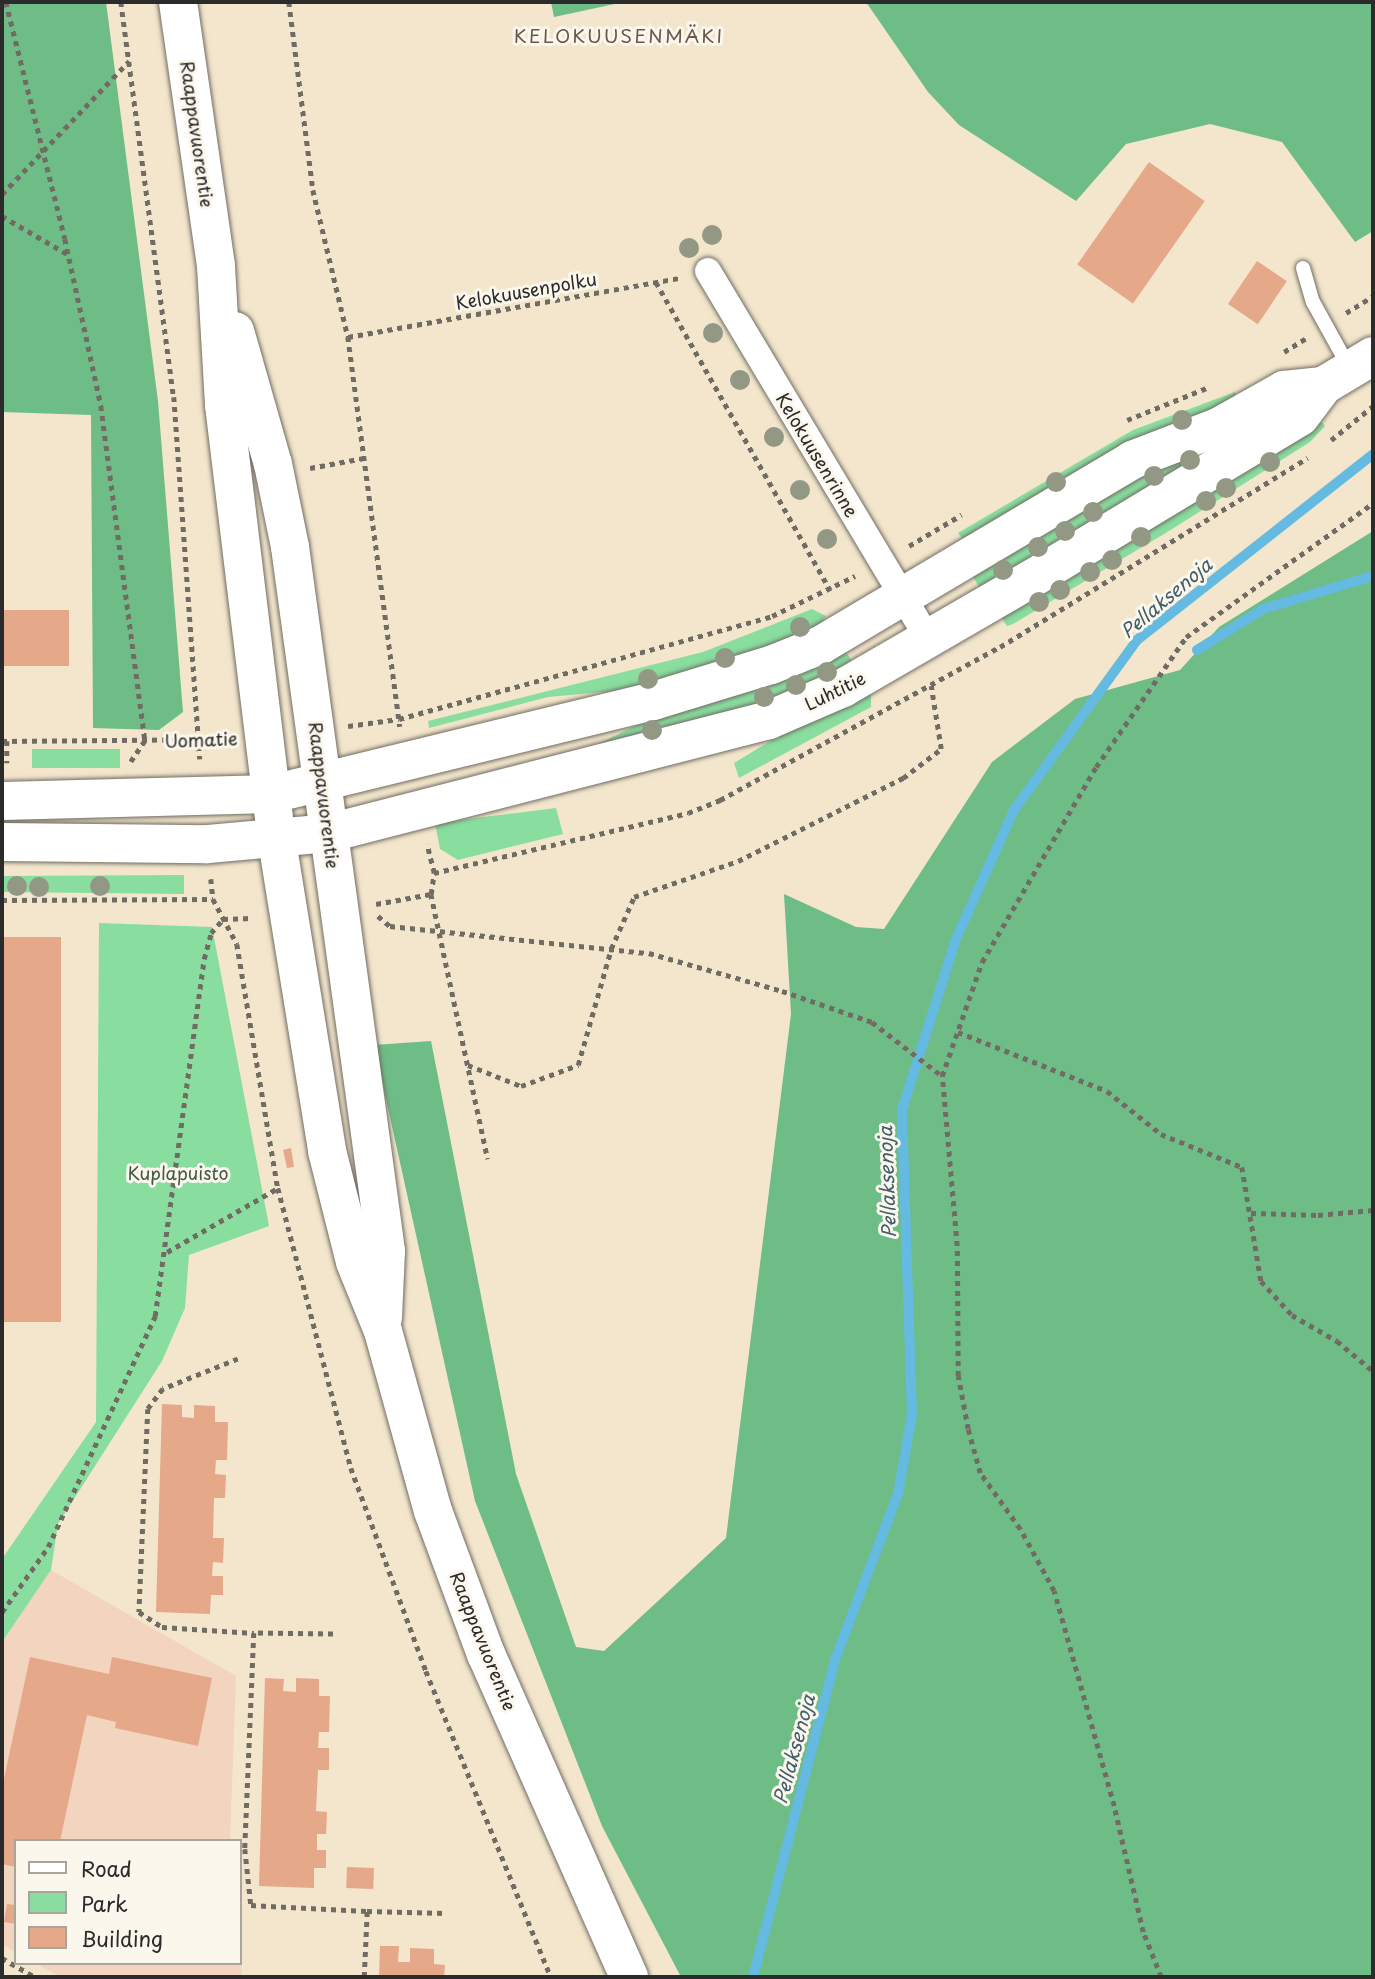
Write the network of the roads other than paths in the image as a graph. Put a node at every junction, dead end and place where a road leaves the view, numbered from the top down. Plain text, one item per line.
1 (178, 2) edge
2 (216, 266) junction
3 (1303, 268) dead end
4 (708, 271) road end
5 (1349, 371) edge
6 (903, 597) junction
7 (928, 638) junction
8 (322, 782) junction
9 (272, 793) junction
10 (2, 801) edge
11 (329, 834) junction
12 (277, 841) junction
13 (2, 842) edge
14 (383, 1331) junction
15 (616, 1939) junction
16 (629, 1977) edge
17 (644, 1977) edge

1 - 2 main road, Raappavuorentie
2 - 8 main road, Raappavuorentie
2 - 9 main road, Raappavuorentie
3 - 5 lane
4 - 6 street, Kelokuusenrinne
5 - 6 main road
5 - 7 main road, Luhtitie
6 - 7 street, Kelokuusenrinne
6 - 8 main road
7 - 11 main road, Luhtitie
8 - 9 main road
8 - 11 main road, Raappavuorentie
9 - 10 main road
9 - 12 main road, Raappavuorentie
11 - 12 main road, Luhtitie
11 - 14 main road, Raappavuorentie
12 - 13 main road
12 - 14 main road, Raappavuorentie
14 - 15 main road, Raappavuorentie
15 - 16 main road, Raappavuorentie
15 - 17 main road, Raappavuorentie

